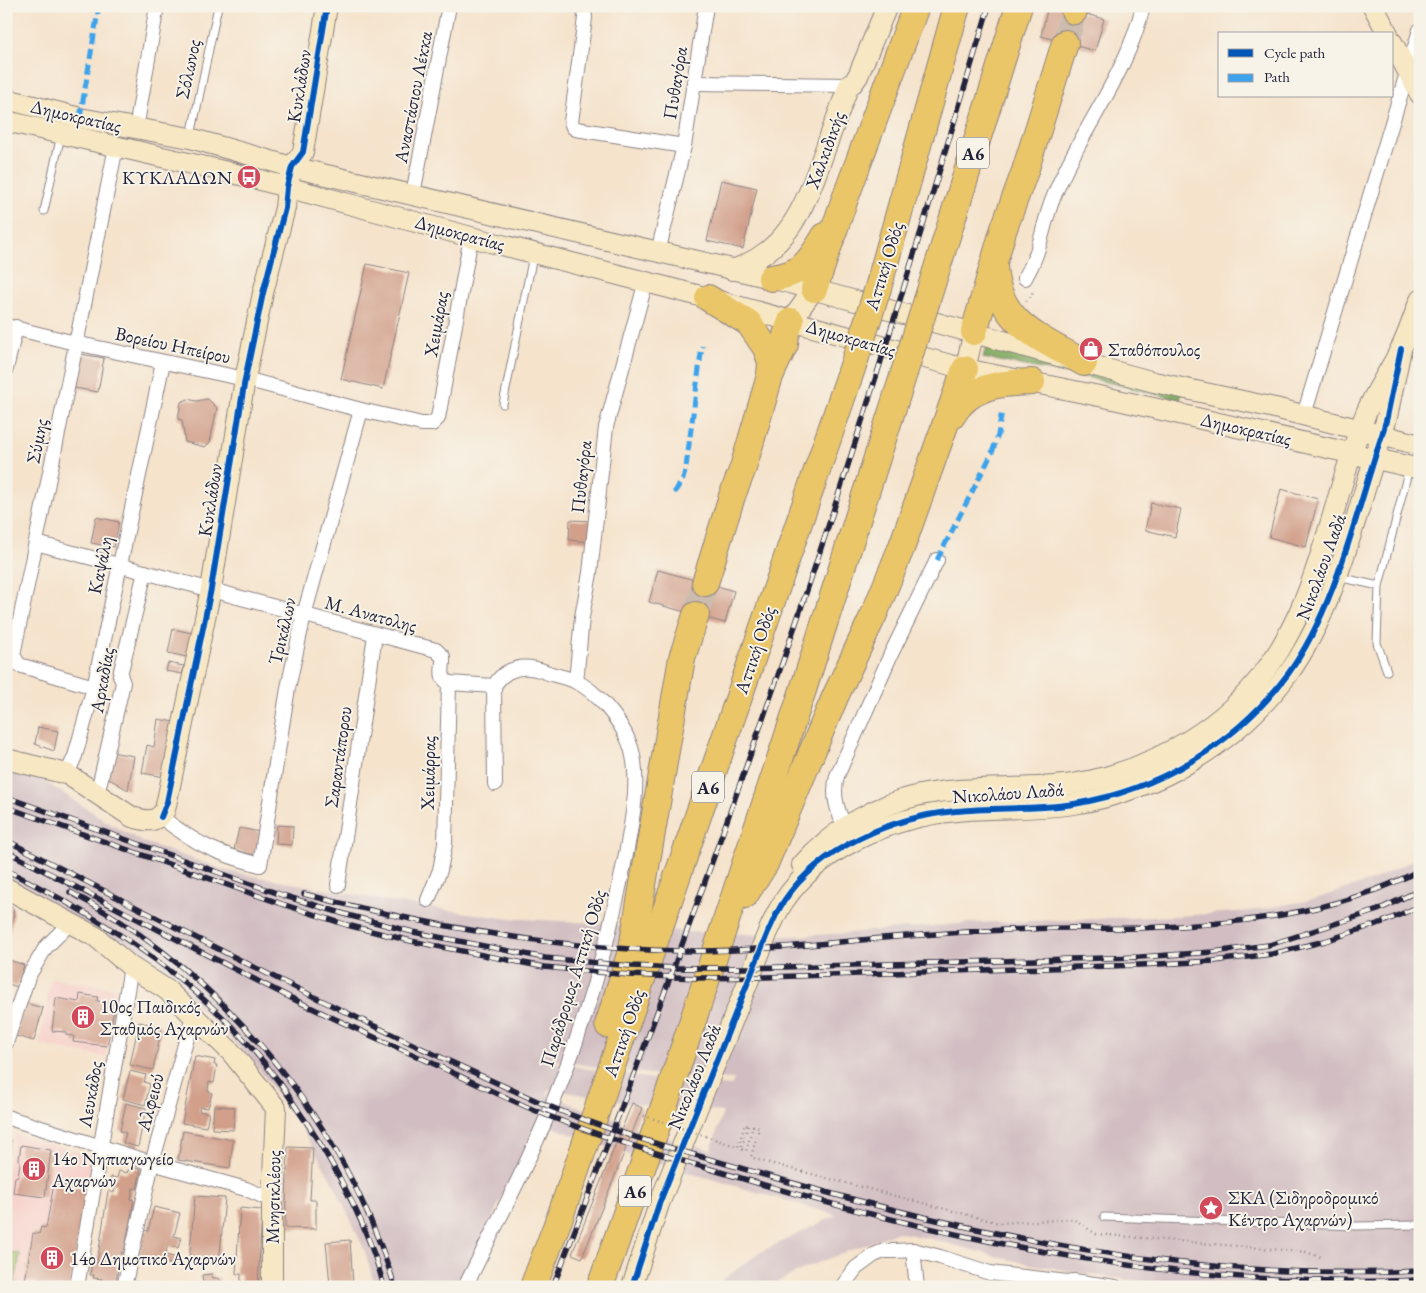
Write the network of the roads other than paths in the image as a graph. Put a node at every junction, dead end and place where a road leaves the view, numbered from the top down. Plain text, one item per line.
1 (157, 6) edge
2 (218, 6) edge
3 (327, 6) edge
4 (449, 6) edge
5 (584, 6) edge
6 (706, 6) edge
7 (887, 6) edge
8 (916, 6) edge
9 (957, 6) edge
10 (1019, 6) edge
11 (1143, 6) edge
12 (1373, 6) edge
13 (1420, 30) edge
14 (1387, 32) edge
15 (1065, 43) tunnel mouth
16 (1394, 45) edge
17 (1413, 69) edge
18 (694, 83) junction
19 (849, 85) junction
20 (1420, 94) edge
21 (6, 100) edge
22 (6, 121) edge
23 (136, 129) junction
24 (62, 132) junction
25 (190, 138) junction
26 (684, 146) junction
27 (116, 147) junction
28 (292, 167) junction
29 (287, 187) junction
30 (413, 194) junction
31 (842, 207) junction
32 (44, 211) dead end
33 (471, 237) junction
34 (658, 252) junction
35 (534, 253) junction
36 (993, 262) junction
37 (732, 270) junction
38 (771, 278) junction
39 (1025, 278) dead end
40 (646, 281) junction
41 (814, 289) junction
42 (708, 298) junction
43 (1420, 300) edge
44 (791, 321) junction
45 (11, 327) edge
46 (974, 332) junction
47 (75, 343) junction
48 (1401, 349) junction
49 (163, 362) junction
50 (1084, 363) junction
51 (6, 369) edge
52 (965, 369) junction
53 (770, 376) junction
54 (245, 379) junction
55 (1032, 382) junction
56 (503, 404) dead end
57 (361, 410) junction
58 (1304, 415) junction
59 (438, 418) joint
60 (944, 429) junction
61 (1360, 430) junction
62 (1382, 435) junction
63 (1420, 445) edge
64 (1352, 454) junction
65 (1374, 459) junction
66 (1414, 468) edge
67 (36, 543) junction
68 (937, 560) dead end
69 (118, 566) junction
70 (145, 572) junction
71 (1336, 577) junction
72 (705, 583) tunnel mouth
73 (1379, 586) junction
74 (211, 589) junction
75 (304, 615) junction
76 (696, 615) tunnel mouth
77 (375, 635) junction
78 (436, 650) joint
79 (1387, 671) dead end
80 (576, 682) junction
81 (449, 683) junction
82 (494, 686) junction
83 (94, 687) junction
84 (6, 759) edge
85 (67, 774) junction
86 (495, 784) dead end
87 (97, 795) junction
88 (160, 817) junction
89 (845, 828) junction
90 (338, 885) dead end
91 (6, 888) edge
92 (428, 900) dead end
93 (70, 924) junction
94 (768, 932) junction
95 (720, 937) junction
96 (131, 967) junction
97 (193, 1016) junction
98 (6, 1044) edge
99 (6, 1117) edge
100 (100, 1146) junction
101 (152, 1163) junction
102 (272, 1200) junction
103 (561, 1214) junction
104 (1104, 1217) dead end
105 (1420, 1225) edge
106 (913, 1250) junction
107 (990, 1280) edge
108 (77, 1287) edge
109 (124, 1287) edge
110 (272, 1287) edge
111 (465, 1287) edge
112 (532, 1287) edge
113 (600, 1287) edge
114 (632, 1287) edge
115 (842, 1287) edge
116 (917, 1287) edge
117 (1115, 1287) edge

1 - 23 street
2 - 25 lane, Σόλωνος
3 - 28 street, Κυκλάδων
4 - 30 street, Αναστάσιου Λέκκα
5 - 26 street
6 - 18 street, Πυθαγόρα
7 - 19 street, Χαλκιδικής
8 - 31 highway
9 - 103 highway, Αττική Οδός / Α6, bridge
10 - 95 highway, Α6, bridge
11 - 39 street
12 - 14 street
13 - 17 street
15 - 36 highway
16 - 17 street
17 - 20 street
17 - 58 street
18 - 19 street
18 - 26 street, Πυθαγόρα
19 - 37 street, Χαλκιδικής
21 - 23 street, Δημοκρατίας
22 - 24 street, Δημοκρατίας
23 - 25 street, Δημοκρατίας
24 - 27 street, Δημοκρατίας
24 - 32 lane
25 - 28 street, Δημοκρατίας
26 - 34 street, Πυθαγόρα
27 - 29 street, Δημοκρατίας
27 - 47 street, Σύμης
28 - 29 street
28 - 30 street, Δημοκρατίας
29 - 33 street, Δημοκρατίας
29 - 54 street, Κυκλάδων
30 - 34 street, Δημοκρατίας
31 - 38 highway
31 - 41 highway
33 - 35 street, Δημοκρατίας
33 - 59 street, Χειμάρας
34 - 37 street, Δημοκρατίας
35 - 40 street, Δημοκρατίας
35 - 56 lane
36 - 46 highway
36 - 50 highway
37 - 38 street, Δημοκρατίας
38 - 41 street, Δημοκρατίας
40 - 42 street, Δημοκρατίας
40 - 80 street, Πυθαγόρα
41 - 44 street
41 - 46 street, Δημοκρατίας
42 - 44 street, Δημοκρατίας
42 - 53 highway
43 - 48 street, Νικολάου Λαδά
44 - 52 street, Δημοκρατίας
44 - 53 highway
45 - 47 street, Βορείου Ηπείρου
45 - 51 street
46 - 50 street, Δημοκρατίας
46 - 52 street
47 - 49 street, Βορείου Ηπείρου
47 - 67 street, Σύμης
48 - 61 street, Νικολάου Λαδά
48 - 62 street, Νικολάου Λαδά
49 - 54 street, Βορείου Ηπείρου
49 - 69 street, Καψάλη
50 - 58 street, Δημοκρατίας
52 - 55 street, Δημοκρατίας
52 - 60 highway
53 - 72 highway
54 - 57 street, Βορείου Ηπείρου
54 - 74 street, Κυκλάδων
55 - 60 highway
55 - 64 street, Δημοκρατίας
57 - 59 street, Βορείου Ηπείρου
57 - 75 street, Τρικάλων
58 - 61 street, Δημοκρατίας
60 - 95 highway
61 - 62 street, Δημοκρατίας
61 - 64 street, Νικολάου Λαδά
62 - 63 street, Δημοκρατίας
62 - 65 street, Νικολάου Λαδά
64 - 65 street, Δημοκρατίας
64 - 89 street, Νικολάου Λαδά
65 - 66 street, Δημοκρατίας
65 - 71 street, Νικολάου Λαδά
66 - 73 lane
67 - 69 street, Μ. Ανατολης
67 - 83 street, Σύμης
68 - 89 street
69 - 70 street, Μ. Ανατολης
69 - 83 street, Καψάλη
70 - 74 street, Μ. Ανατολης
70 - 87 street, Αρκαδίας
71 - 73 lane
71 - 94 street, Νικολάου Λαδά
73 - 79 lane
74 - 75 street, Μ. Ανατολης
74 - 88 street, Κυκλάδων
75 - 77 street, Μ. Ανατολης
75 - 88 street, Τρικάλων
76 - 103 highway
77 - 78 street, Μ. Ανατολης
77 - 90 street, Σαραντάπορου
78 - 81 street, Χειμάρρας
80 - 82 street
80 - 111 street, Παράδρομος Αττική Οδός
81 - 82 street
81 - 92 street, Χειμάρρας
82 - 86 street
83 - 85 street, Καψάλη
84 - 85 street
85 - 87 street
87 - 88 street
89 - 94 street, Νικολάου Λαδά
91 - 93 street
93 - 96 street
93 - 98 street
94 - 114 street, Νικολάου Λαδά
95 - 113 highway, Α6
96 - 97 street
96 - 100 street, Λευκάδος
97 - 101 street, Αλφειού
97 - 102 street, Μνησικλέους
99 - 100 street
100 - 101 street
100 - 108 street, Λευκάδος
101 - 102 street
101 - 109 street, Αλφειού
102 - 110 street, Μνησικλέους
103 - 112 highway, Αττική Οδός / Α6
104 - 105 lane
106 - 107 street
106 - 115 street
106 - 116 street
107 - 117 street

